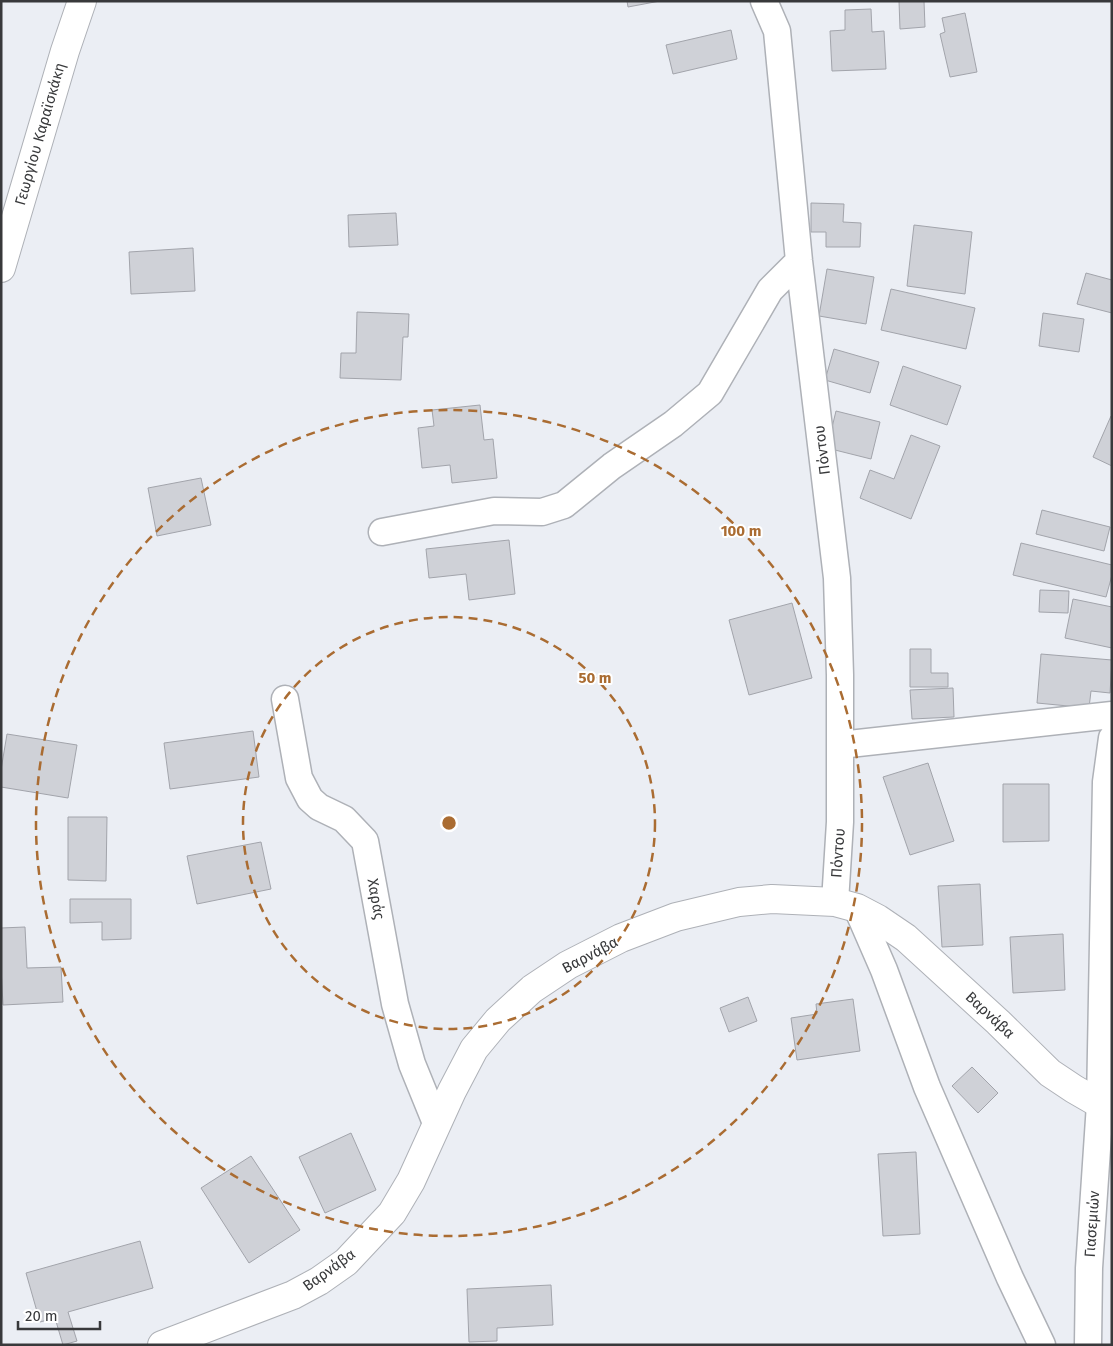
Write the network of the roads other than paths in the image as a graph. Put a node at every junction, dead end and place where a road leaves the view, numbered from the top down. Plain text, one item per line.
1 (82, 1) edge
2 (764, 1) edge
3 (799, 261) junction
4 (1, 268) edge
5 (382, 532) dead end
6 (285, 699) dead end
7 (1112, 715) edge
8 (1112, 738) edge
9 (840, 746) junction
10 (846, 905) junction
11 (1106, 1106) edge
12 (436, 1123) junction
13 (162, 1345) edge
14 (1042, 1345) edge
15 (1088, 1345) edge

1 - 4 street, Γεωργίου Καραϊσκάκη
2 - 3 street, Πόντου
3 - 5 street
3 - 9 street, Πόντου
6 - 12 street, Χαράς
7 - 9 street
8 - 11 street, Γιασεμιών
9 - 10 street, Πόντου
10 - 11 street, Βαρνάβα
10 - 12 street, Βαρνάβα
10 - 14 street
11 - 15 street, Γιασεμιών
12 - 13 street, Βαρνάβα

